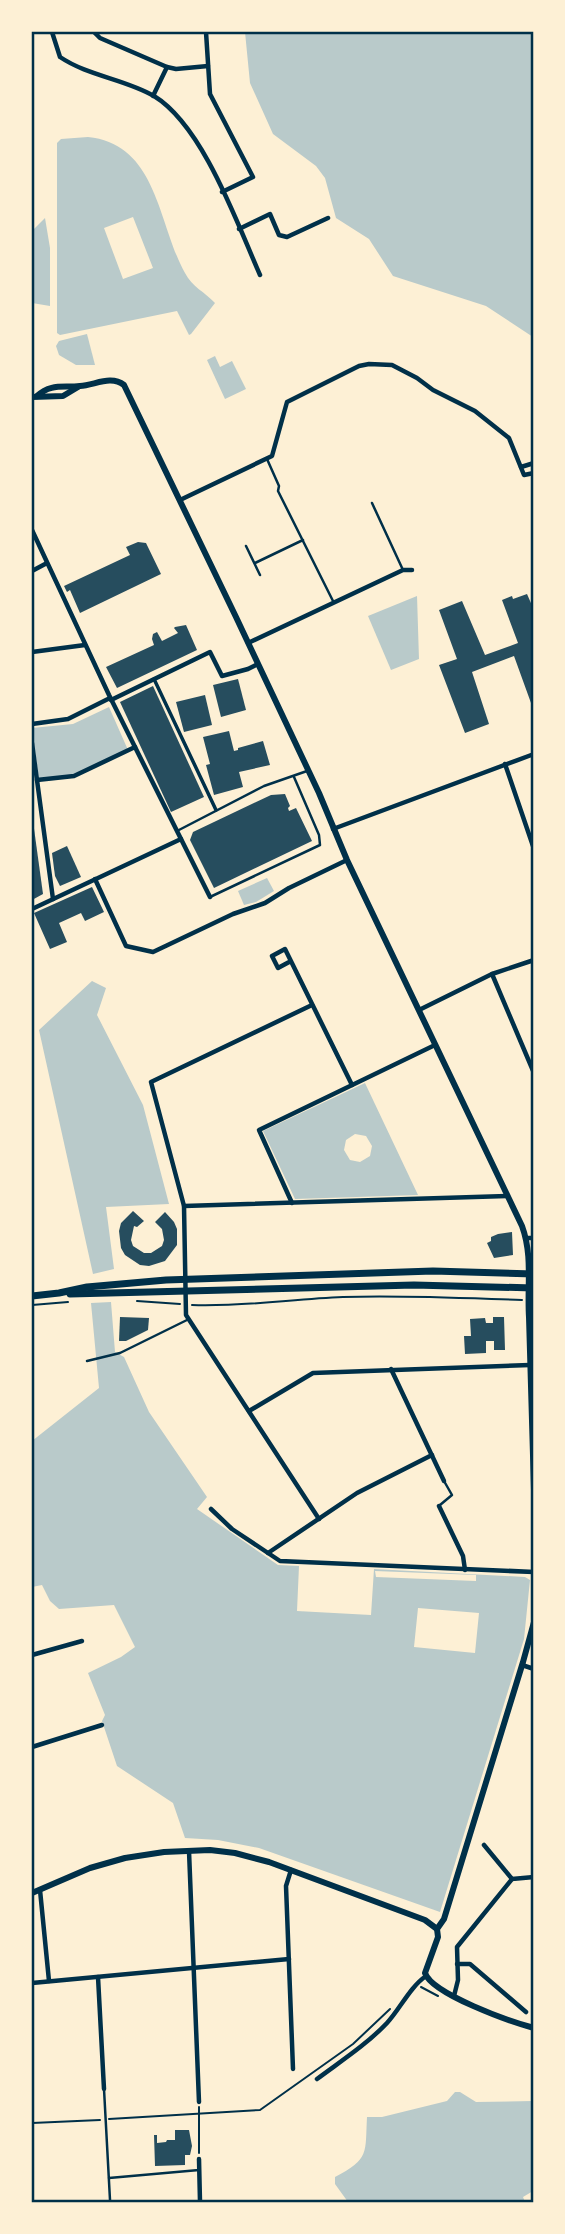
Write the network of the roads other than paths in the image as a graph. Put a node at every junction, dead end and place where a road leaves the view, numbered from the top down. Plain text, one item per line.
1 (52, 32) edge
2 (94, 32) edge
3 (206, 32) edge
4 (208, 66) junction
5 (167, 67) junction
6 (153, 96) junction
7 (222, 192) junction
8 (328, 218) dead end
9 (239, 229) junction
10 (260, 275) dead end
11 (78, 387) junction
12 (34, 397) edge
13 (267, 458) junction
14 (534, 463) edge
15 (521, 467) junction
16 (534, 473) edge
17 (180, 500) junction
18 (372, 503) dead end
19 (32, 530) edge
20 (303, 540) junction
21 (246, 546) dead end
22 (47, 563) junction
23 (255, 563) junction
24 (403, 570) junction
25 (412, 570) dead end
26 (32, 571) edge
27 (260, 575) dead end
28 (333, 602) junction
29 (248, 643) junction
30 (85, 645) junction
31 (32, 652) edge
32 (258, 664) junction
33 (154, 679) junction
34 (111, 699) junction
35 (32, 724) edge
36 (32, 743) edge
37 (135, 747) junction
38 (534, 754) edge
39 (505, 764) junction
40 (308, 770) junction
41 (293, 777) junction
42 (37, 780) junction
43 (216, 810) junction
44 (333, 829) junction
45 (177, 831) junction
46 (181, 839) junction
47 (534, 849) edge
48 (347, 860) junction
49 (95, 879) junction
50 (210, 897) joint
51 (52, 899) junction
52 (32, 909) edge
53 (534, 960) edge
54 (291, 961) junction
55 (492, 974) junction
56 (312, 1005) junction
57 (419, 1010) junction
58 (436, 1045) junction
59 (534, 1073) edge
60 (352, 1085) junction
61 (507, 1196) junction
62 (292, 1203) junction
63 (184, 1206) junction
64 (530, 1238) edge
65 (531, 1274) edge
66 (186, 1280) junction
67 (531, 1288) edge
68 (185, 1292) junction
69 (59, 1293) junction
70 (32, 1297) edge
71 (189, 1319) junction
72 (87, 1361) dead end
73 (530, 1365) junction
74 (391, 1369) junction
75 (249, 1411) junction
76 (533, 1437) edge
77 (432, 1455) junction
78 (444, 1481) joint
79 (534, 1490) edge
80 (439, 1506) joint
81 (211, 1509) dead end
82 (319, 1519) junction
83 (268, 1553) junction
84 (465, 1570) junction
85 (534, 1572) edge
86 (534, 1622) edge
87 (82, 1641) dead end
88 (32, 1655) edge
89 (523, 1665) junction
90 (534, 1668) edge
91 (102, 1725) dead end
92 (32, 1746) edge
93 (484, 1845) dead end
94 (189, 1850) junction
95 (292, 1870) junction
96 (534, 1877) edge
97 (512, 1879) junction
98 (40, 1890) junction
99 (32, 1893) edge
100 (437, 1929) junction
101 (289, 1959) junction
102 (457, 1964) junction
103 (194, 1967) junction
104 (426, 1976) junction
105 (98, 1977) junction
106 (49, 1981) junction
107 (32, 1983) edge
108 (454, 1996) junction
109 (526, 2012) dead end
110 (534, 2028) edge
111 (293, 2069) dead end
112 (317, 2079) dead end
113 (104, 2089) joint
114 (199, 2102) dead end
115 (199, 2159) road end
116 (199, 2170) junction
117 (109, 2178) junction
118 (110, 2200) dead end
119 (200, 2203) edge

1 - 6 street
2 - 5 street
3 - 4 street
4 - 5 street
4 - 7 street
5 - 6 street
6 - 7 street
7 - 9 street
8 - 9 street
9 - 10 street
11 - 12 street
11 - 12 street
11 - 17 street
13 - 15 street
13 - 17 street
13 - 20 lane
14 - 15 street
15 - 16 street
17 - 29 street
18 - 24 lane
19 - 22 street
20 - 23 lane
20 - 28 lane
21 - 23 lane
22 - 26 street
22 - 30 street
23 - 27 lane
24 - 25 street
24 - 28 street
28 - 29 street
29 - 32 street
30 - 31 street
30 - 34 street
32 - 33 street
32 - 40 street
33 - 34 street
33 - 43 street
34 - 35 street
34 - 37 street
36 - 42 street
37 - 42 street
37 - 45 street
38 - 39 street
39 - 44 street
39 - 47 street
40 - 41 lane
40 - 44 street
41 - 43 lane
41 - 50 lane
42 - 51 street
43 - 45 lane
44 - 48 street
45 - 46 street
46 - 49 street
46 - 50 street
48 - 49 street
48 - 57 street
49 - 51 street
51 - 52 street
53 - 55 street
54 - 54 street
54 - 56 street
55 - 57 street
55 - 59 street
56 - 60 street
56 - 63 street
57 - 58 street
58 - 60 street
58 - 61 street
60 - 62 street
61 - 62 street
61 - 64 street
62 - 63 street
63 - 66 street
64 - 65 street
65 - 66 main road
65 - 67 street
66 - 68 street
66 - 69 main road
67 - 68 main road
67 - 73 street
68 - 69 main road
68 - 71 street
69 - 70 main road
71 - 72 lane
71 - 75 street
73 - 74 street
73 - 76 street
74 - 75 street
74 - 77 street
75 - 82 street
76 - 79 street
77 - 78 street
77 - 82 street
78 - 80 lane
80 - 84 street
81 - 83 street
82 - 83 street
83 - 84 street
84 - 85 street
86 - 89 street
87 - 88 street
89 - 90 street
89 - 100 street
91 - 92 street
93 - 97 street
94 - 95 street
94 - 98 street
94 - 103 street
95 - 100 street
95 - 101 street
96 - 97 street
97 - 102 street
98 - 99 street
98 - 106 street
100 - 104 street
101 - 103 street
101 - 111 street
102 - 108 street
102 - 109 street
103 - 105 street
103 - 114 street
104 - 108 street
104 - 112 street
105 - 106 street
105 - 113 street
106 - 107 street
108 - 110 street
113 - 117 lane
115 - 116 street
116 - 117 lane
116 - 119 street
117 - 118 lane

